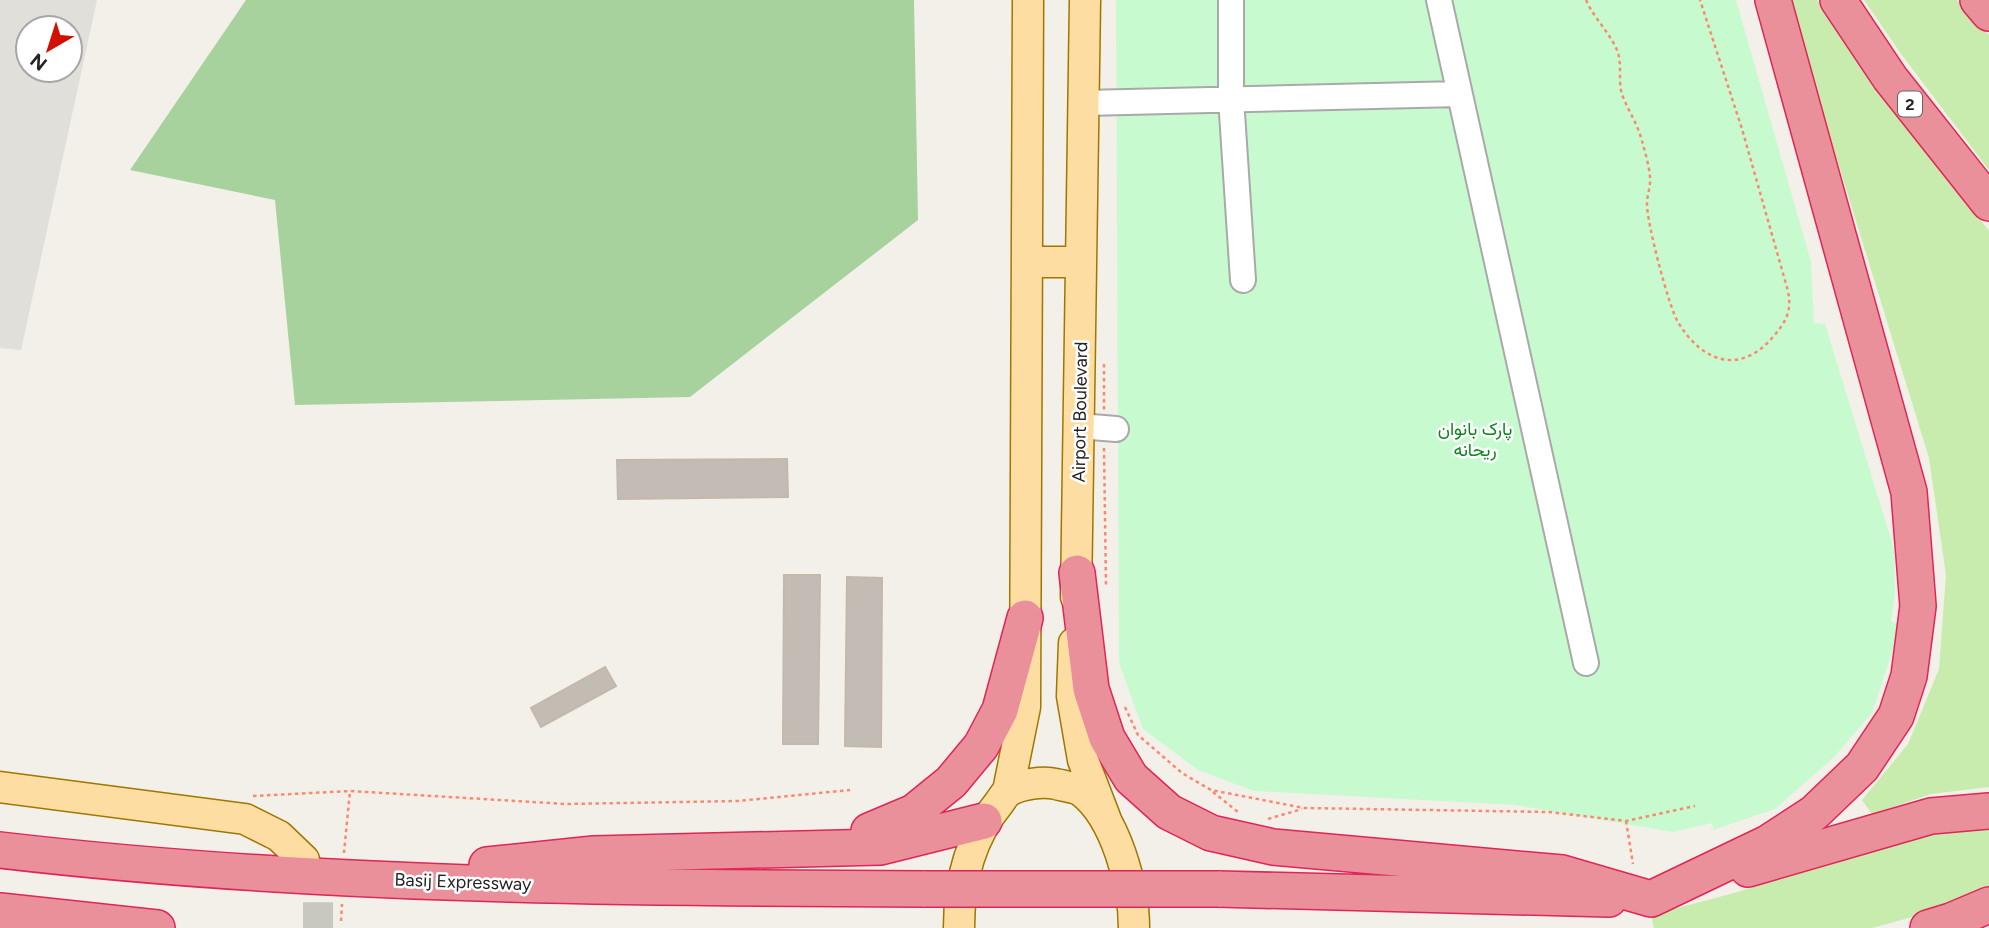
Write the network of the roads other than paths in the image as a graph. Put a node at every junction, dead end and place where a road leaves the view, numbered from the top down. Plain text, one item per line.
1 (1028, 0) edge
2 (1085, 0) edge
3 (1231, 0) edge
4 (1439, 0) edge
5 (1773, 0) edge
6 (1838, 0) edge
7 (1978, 0) edge
8 (1984, 0) edge
9 (1989, 5) edge
10 (1989, 13) edge
11 (1459, 94) junction
12 (1231, 98) junction
13 (1085, 103) junction
14 (1989, 202) edge
15 (1028, 262) junction
16 (1081, 262) junction
17 (1243, 280) dead end
18 (1077, 573) junction
19 (1025, 618) junction
20 (1586, 663) dead end
21 (0, 787) edge
22 (1008, 791) junction
23 (1989, 811) edge
24 (1105, 820) junction
25 (984, 821) junction
26 (0, 839) edge
27 (822, 849) junction
28 (0, 850) edge
29 (304, 860) tunnel mouth
30 (88, 861) junction
31 (349, 877) junction
32 (1651, 899) junction
33 (1989, 905) edge
34 (0, 911) edge
35 (143, 927) edge
36 (80, 928) edge
37 (959, 928) edge
38 (1134, 928) edge
39 (1928, 928) edge

1 - 15 main road
2 - 13 main road, Airport Boulevard
3 - 12 street
4 - 11 street
5 - 32 highway
6 - 14 highway, 2
7 - 10 highway
8 - 9 highway
11 - 12 street
11 - 20 street
12 - 13 street
12 - 17 street
13 - 16 main road, Airport Boulevard
15 - 16 main road
15 - 19 main road
16 - 18 main road, Airport Boulevard
18 - 24 main road, Airport Boulevard
18 - 32 highway
19 - 22 main road
19 - 27 highway
21 - 29 main road
22 - 24 main road
22 - 25 main road
23 - 32 highway
24 - 38 main road
25 - 27 highway
25 - 37 main road
26 - 30 main road
27 - 31 highway
28 - 30 highway, Basij Expressway
30 - 31 highway, Basij Expressway
31 - 32 highway, Basij Expressway, bridge
33 - 39 highway
34 - 35 highway
35 - 36 main road

